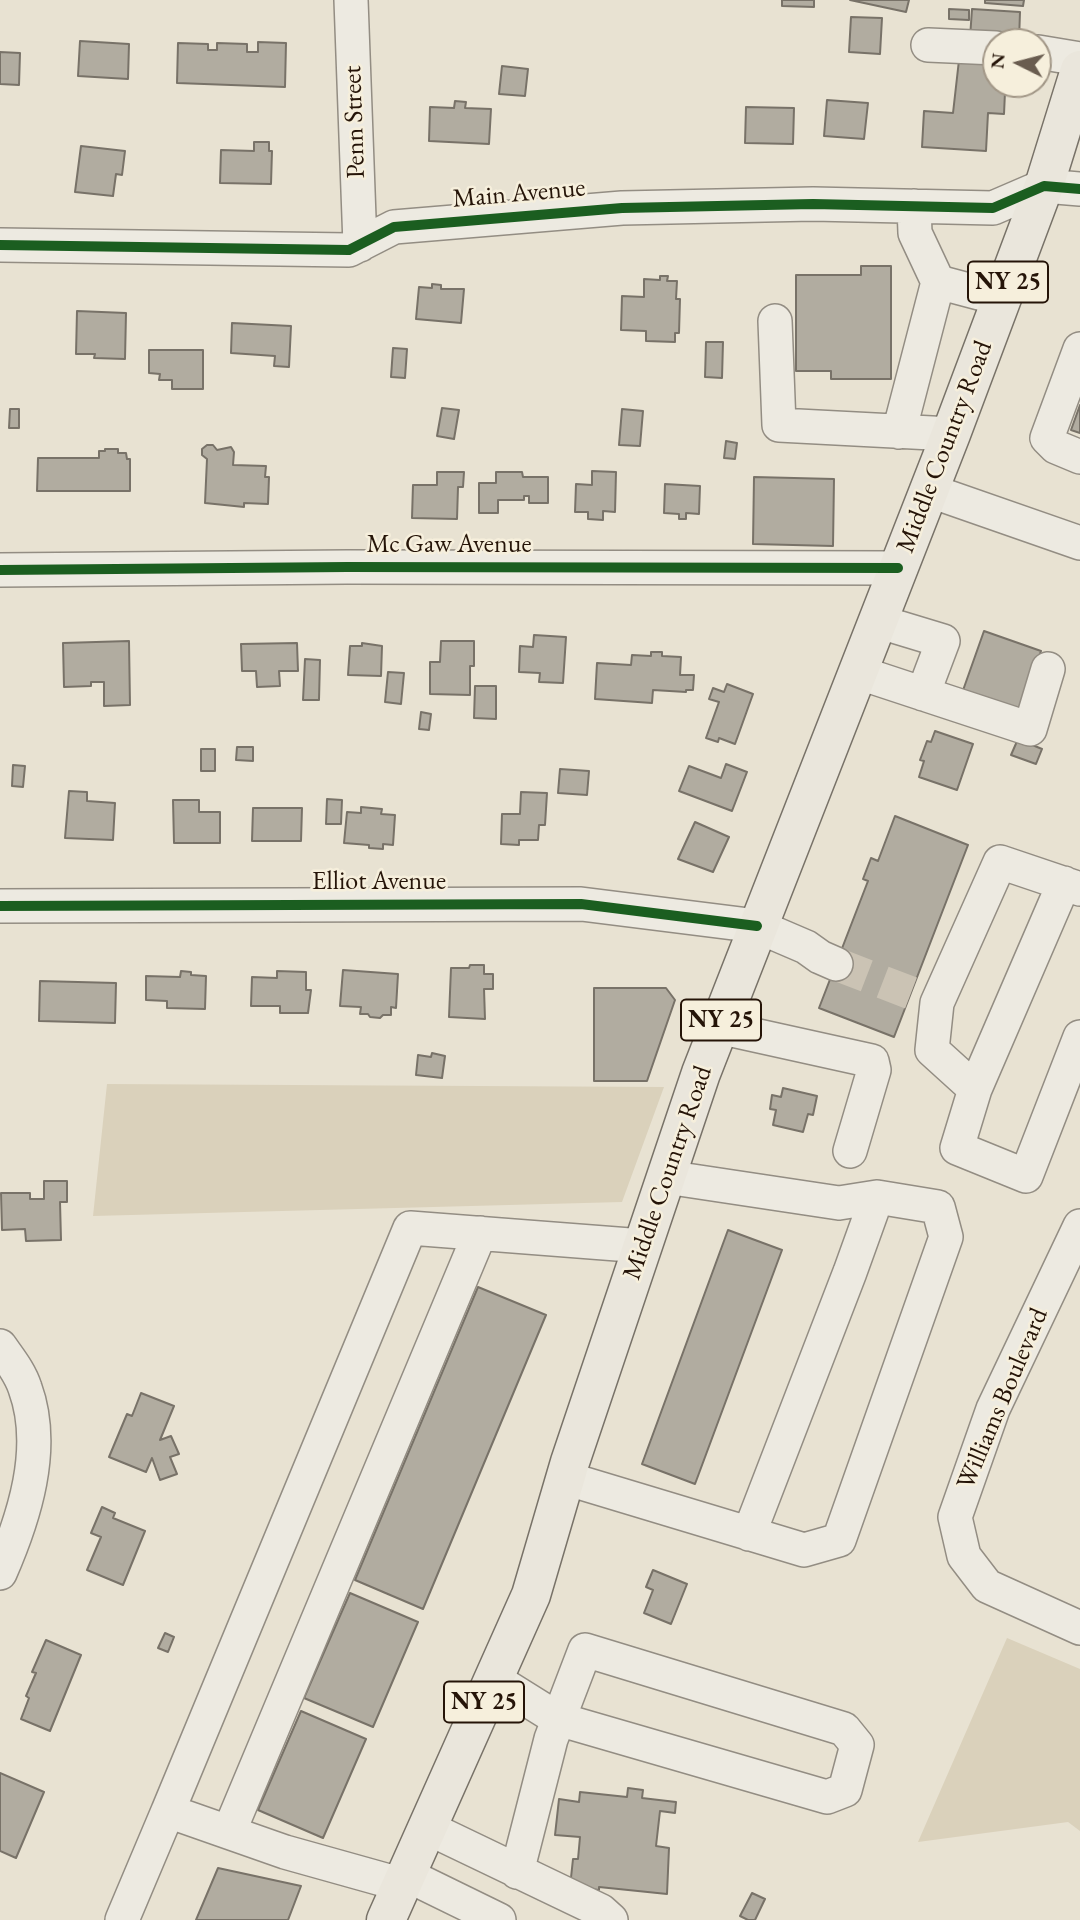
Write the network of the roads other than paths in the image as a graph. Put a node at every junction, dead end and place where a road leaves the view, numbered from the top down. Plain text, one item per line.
1 (351, 0) edge
2 (928, 45) dead end
3 (982, 47) edge
4 (1052, 54) edge
5 (1080, 59) edge
6 (1080, 70) edge
7 (1062, 187) edge
8 (914, 206) junction
9 (0, 245) edge
10 (360, 245) junction
11 (938, 282) junction
12 (1002, 299) junction
13 (775, 321) dead end
14 (1080, 349) edge
15 (899, 432) junction
16 (951, 434) junction
17 (1080, 457) edge
18 (928, 490) junction
19 (1080, 543) edge
20 (898, 568) junction
21 (0, 570) edge
22 (877, 621) junction
23 (1048, 670) dead end
24 (857, 672) junction
25 (923, 694) junction
26 (1072, 886) edge
27 (0, 906) edge
28 (757, 926) junction
29 (836, 964) tunnel mouth
30 (718, 1027) junction
31 (1080, 1037) edge
32 (975, 1088) junction
33 (850, 1151) dead end
34 (666, 1177) junction
35 (877, 1197) junction
36 (1079, 1231) edge
37 (480, 1233) junction
38 (643, 1246) junction
39 (0, 1346) edge
40 (565, 1478) junction
41 (749, 1534) junction
42 (0, 1573) edge
43 (1080, 1628) edge
44 (494, 1679) junction
45 (558, 1719) junction
46 (168, 1811) junction
47 (428, 1828) junction
48 (229, 1832) junction
49 (517, 1872) junction
50 (405, 1880) junction
51 (122, 1920) edge
52 (386, 1920) edge
53 (499, 1920) edge
54 (611, 1920) edge

1 - 10 street, Penn Street
2 - 3 street
4 - 5 street
6 - 7 main road, Middle Country Road / NY 25
7 - 8 street, Main Avenue
7 - 12 main road, Middle Country Road / NY 25
8 - 10 street, Main Avenue
8 - 11 street
9 - 10 street, Main Avenue
11 - 12 street
11 - 15 street
12 - 16 main road, Middle Country Road / NY 25
13 - 15 street
14 - 17 street
15 - 16 street
16 - 18 main road, Middle Country Road / NY 25
18 - 19 street
18 - 20 main road, Middle Country Road / NY 25
20 - 21 street, Mc Gaw Avenue
20 - 22 main road, Middle Country Road / NY 25
22 - 24 main road, Middle Country Road / NY 25
22 - 25 street
23 - 25 street
24 - 25 street
24 - 28 main road, Middle Country Road / NY 25
26 - 32 street
26 - 32 street
27 - 28 street, Elliot Avenue
28 - 29 street, Elliot Avenue
28 - 30 main road, Middle Country Road / NY 25
30 - 33 street
30 - 34 main road, Middle Country Road / NY 25
31 - 32 street
34 - 35 street
34 - 38 main road, Middle Country Road / NY 25
35 - 41 street
35 - 41 street
36 - 43 street, Williams Boulevard
37 - 38 street
37 - 46 street
37 - 48 street
38 - 40 main road, Middle Country Road / NY 25
39 - 42 street
40 - 41 street
40 - 44 main road, Middle Country Road / NY 25
44 - 45 street
44 - 47 main road, Middle Country Road / NY 25
45 - 45 street
45 - 49 street
46 - 48 street
46 - 51 street
47 - 49 street
47 - 50 main road, Middle Country Road / NY 25
48 - 50 street
49 - 54 street
50 - 52 main road, Middle Country Road / NY 25
50 - 53 street

